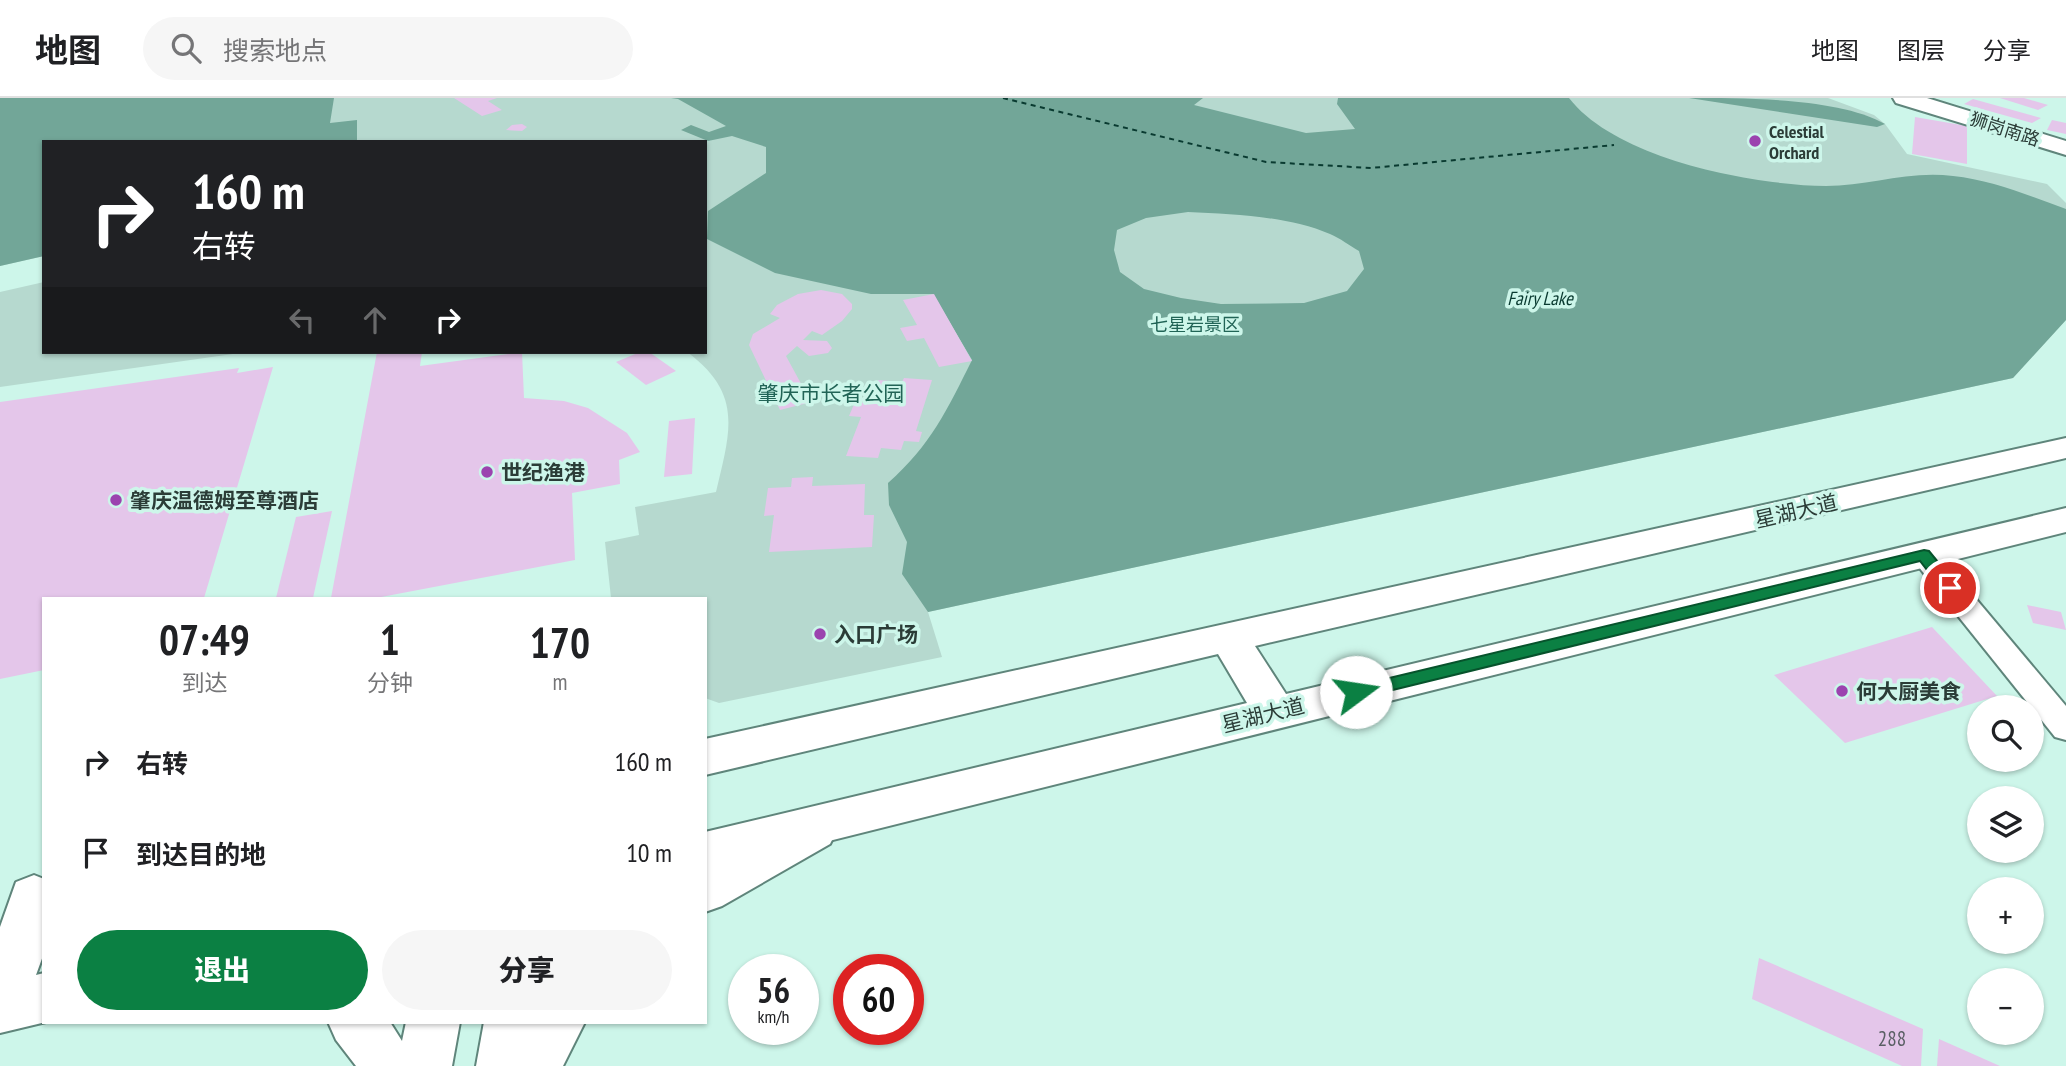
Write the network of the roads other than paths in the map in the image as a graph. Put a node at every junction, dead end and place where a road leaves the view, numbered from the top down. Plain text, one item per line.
1 (1904, 98) edge
2 (2066, 148) edge
3 (2066, 448) edge
4 (2066, 520) edge
5 (1924, 555) junction
6 (1229, 639) junction
7 (1275, 712) junction
8 (2066, 728) edge
9 (707, 757) edge
10 (818, 827) junction
11 (707, 852) edge
12 (707, 890) edge
13 (26, 899) edge
14 (0, 987) edge
15 (42, 998) edge
16 (0, 1008) edge
17 (357, 1024) edge
18 (433, 1024) edge
19 (511, 1024) edge
20 (557, 1024) edge
21 (385, 1066) edge
22 (424, 1066) edge
23 (504, 1066) edge
24 (533, 1066) edge

1 - 2 main road, 狮岗南路
3 - 6 main road, 星湖大道
4 - 5 main road, 星湖大道
5 - 7 main road, 星湖大道
5 - 8 street
6 - 7 main road
6 - 9 main road, 星湖大道
7 - 10 main road, 星湖大道
10 - 11 main road, 星湖大道
10 - 12 main road
13 - 14 main road
15 - 16 main road
17 - 21 main road
18 - 22 main road
19 - 23 main road
20 - 24 main road

